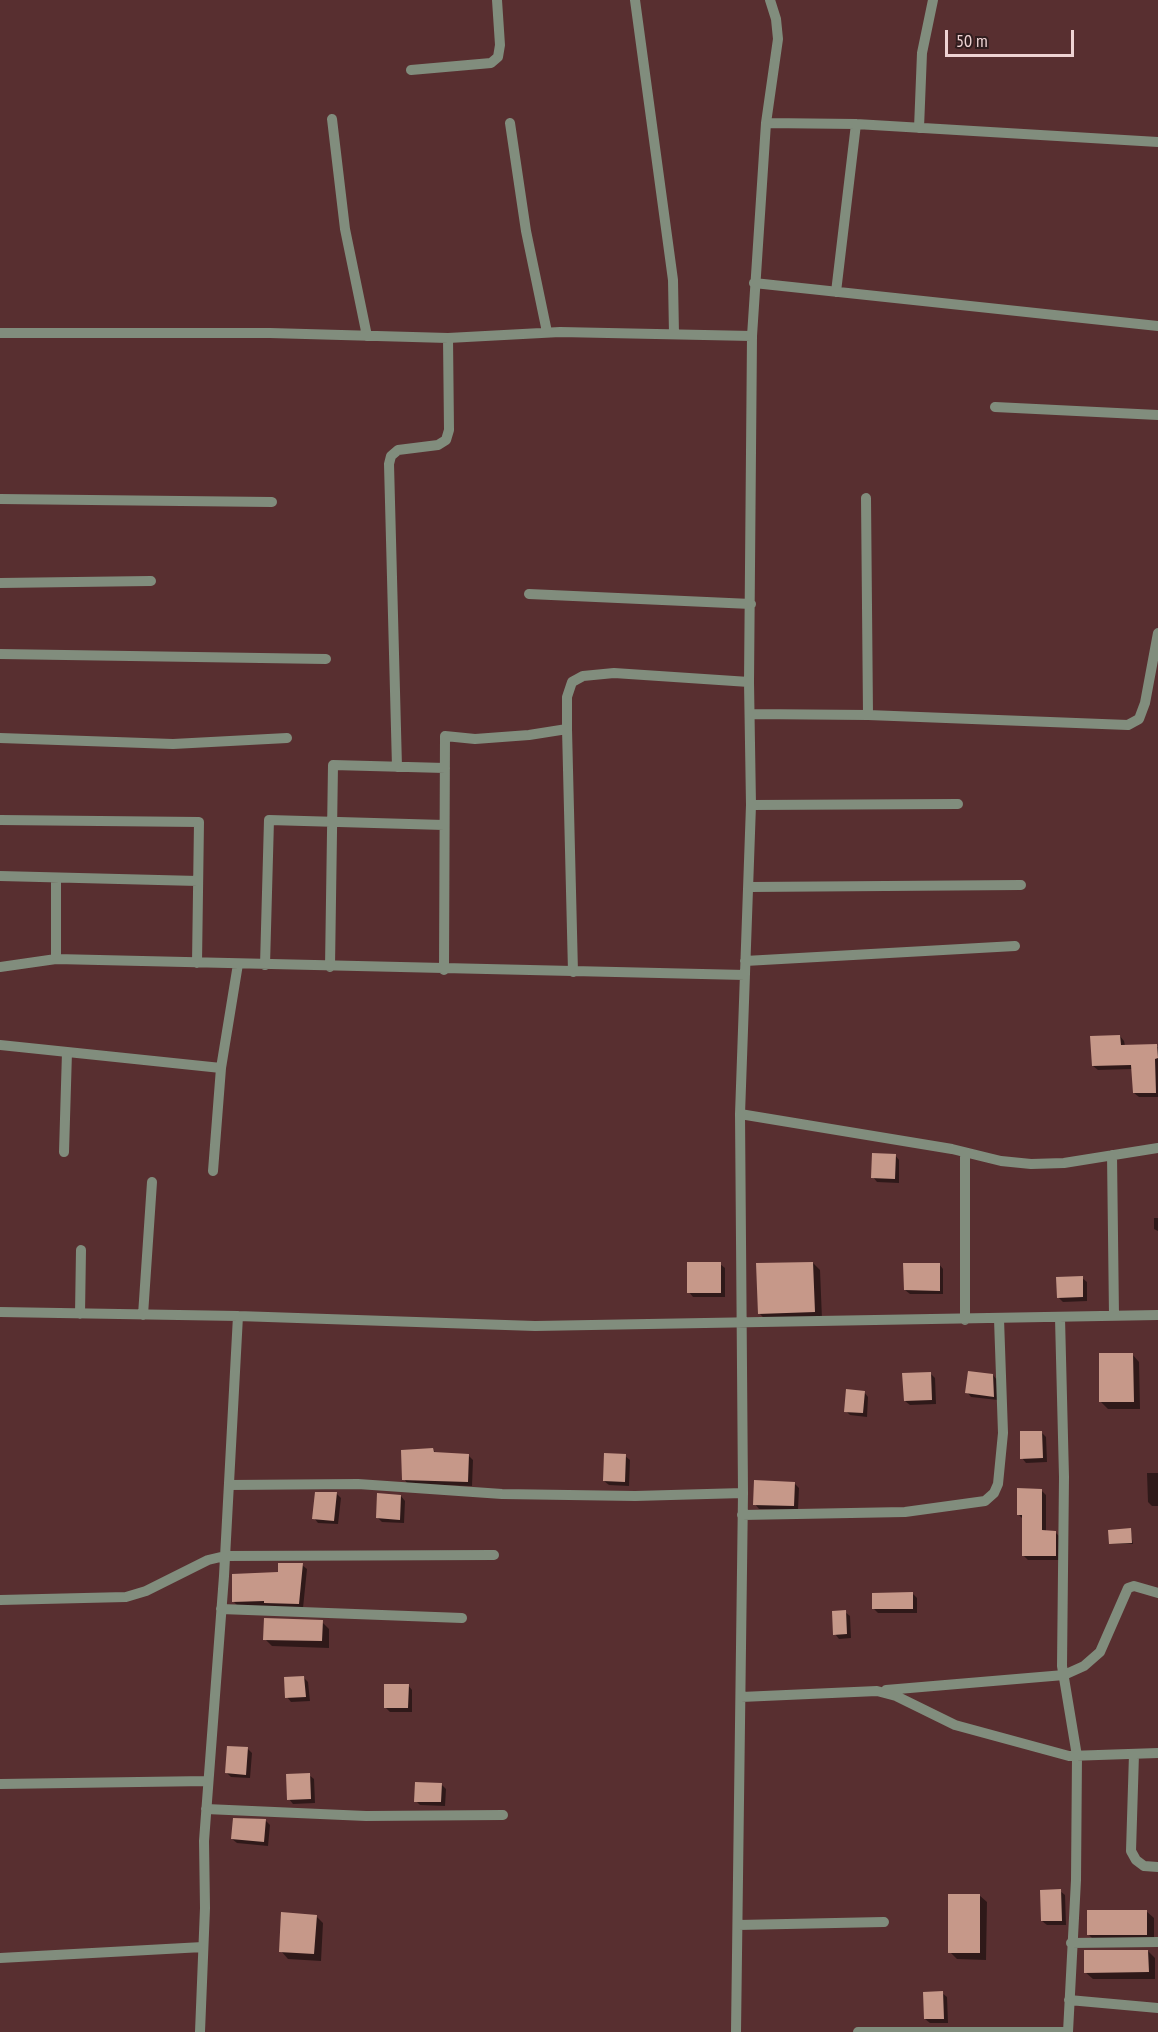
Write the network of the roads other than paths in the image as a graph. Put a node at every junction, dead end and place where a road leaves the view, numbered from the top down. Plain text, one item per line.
1 (497, 0) edge
2 (635, 0) edge
3 (770, 0) edge
4 (933, 0) edge
5 (411, 70) dead end
6 (332, 119) dead end
7 (510, 123) dead end
8 (766, 123) junction
9 (856, 124) junction
10 (919, 128) junction
11 (1158, 142) edge
12 (754, 283) junction
13 (836, 292) junction
14 (1158, 326) edge
15 (547, 332) junction
16 (0, 333) edge
17 (674, 334) junction
18 (367, 336) junction
19 (752, 336) junction
20 (448, 338) junction
21 (995, 407) dead end
22 (1158, 415) edge
23 (866, 498) dead end
24 (0, 499) edge
25 (272, 502) dead end
26 (151, 581) dead end
27 (0, 583) edge
28 (529, 594) dead end
29 (751, 604) junction
30 (1158, 633) edge
31 (0, 654) edge
32 (326, 659) dead end
33 (749, 682) junction
34 (750, 714) junction
35 (868, 715) junction
36 (567, 729) junction
37 (0, 738) edge
38 (287, 738) dead end
39 (397, 767) junction
40 (445, 768) junction
41 (958, 804) dead end
42 (751, 805) junction
43 (0, 820) edge
44 (332, 824) junction
45 (444, 825) junction
46 (0, 876) edge
47 (56, 879) junction
48 (198, 881) junction
49 (1020, 885) dead end
50 (750, 887) junction
51 (1015, 946) dead end
52 (56, 959) junction
53 (745, 961) junction
54 (197, 963) junction
55 (237, 964) junction
56 (265, 965) junction
57 (0, 967) edge
58 (330, 967) junction
59 (444, 970) junction
60 (573, 972) junction
61 (745, 975) junction
62 (0, 1045) edge
63 (68, 1052) junction
64 (221, 1068) junction
65 (740, 1114) junction
66 (1158, 1148) edge
67 (64, 1152) dead end
68 (965, 1153) junction
69 (1112, 1155) junction
70 (213, 1171) dead end
71 (152, 1182) dead end
72 (81, 1250) dead end
73 (0, 1312) edge
74 (80, 1314) junction
75 (142, 1315) junction
76 (1158, 1315) edge
77 (238, 1316) junction
78 (1114, 1317) junction
79 (1060, 1318) junction
80 (999, 1319) junction
81 (965, 1320) junction
82 (740, 1324) junction
83 (229, 1485) junction
84 (743, 1492) junction
85 (742, 1515) junction
86 (494, 1555) dead end
87 (225, 1556) junction
88 (1158, 1593) edge
89 (0, 1600) edge
90 (221, 1609) junction
91 (462, 1617) dead end
92 (1064, 1675) junction
93 (878, 1691) junction
94 (741, 1697) junction
95 (1158, 1753) edge
96 (1134, 1754) junction
97 (1077, 1756) junction
98 (208, 1781) junction
99 (0, 1784) edge
100 (206, 1809) junction
101 (503, 1815) dead end
102 (1158, 1867) edge
103 (884, 1922) dead end
104 (738, 1925) junction
105 (1158, 1942) edge
106 (1071, 1943) junction
107 (203, 1947) junction
108 (0, 1958) edge
109 (1069, 2000) junction
110 (1158, 2008) edge
111 (200, 2032) edge
112 (736, 2032) edge
113 (858, 2032) edge
114 (1063, 2032) edge
115 (1068, 2032) edge

1 - 5 street
2 - 17 street
3 - 8 street
4 - 10 street
6 - 18 street
7 - 15 street
8 - 9 street
8 - 12 street
9 - 10 street
9 - 13 street
10 - 11 street
12 - 13 street
12 - 19 street
13 - 14 street
15 - 17 street
15 - 20 street
16 - 18 street
17 - 19 street
18 - 20 street
19 - 29 street
20 - 39 street
21 - 22 street
23 - 35 street
24 - 25 street
26 - 27 street
28 - 29 street
29 - 33 street
30 - 35 street
31 - 32 street
33 - 34 street
33 - 36 street
34 - 35 street
34 - 42 street
36 - 40 street
36 - 60 street
37 - 38 street
39 - 40 street
39 - 44 street
40 - 45 street
41 - 42 street
42 - 50 street
43 - 48 street
44 - 45 street
44 - 56 street
44 - 58 street
45 - 59 street
46 - 47 street
47 - 48 street
47 - 52 street
48 - 54 street
49 - 50 street
50 - 53 street
51 - 53 street
52 - 54 street
52 - 57 street
53 - 61 street
54 - 55 street
55 - 56 street
55 - 64 street
56 - 58 street
58 - 59 street
59 - 60 street
60 - 61 street
61 - 65 street
62 - 63 street
63 - 64 street
63 - 67 street
64 - 70 street
65 - 68 street
65 - 82 street
66 - 69 street
68 - 69 street
68 - 81 street
69 - 78 street
71 - 75 street
72 - 74 street
73 - 74 street
74 - 75 street
75 - 77 street
76 - 78 street
77 - 82 street
77 - 83 street
78 - 79 street
79 - 80 street
79 - 92 street
80 - 81 street
80 - 85 street
81 - 82 street
82 - 84 street
83 - 84 street
83 - 87 street
84 - 85 street
85 - 94 street
86 - 87 street
87 - 89 street
87 - 90 street
88 - 92 street
90 - 91 street
90 - 98 street
92 - 93 street
92 - 97 street
93 - 94 street
93 - 97 street
94 - 104 street
95 - 96 street
96 - 97 street
96 - 102 street
97 - 106 street
98 - 99 street
98 - 100 street
100 - 101 street
100 - 107 street
103 - 104 street
104 - 112 street
105 - 106 street
106 - 109 street
107 - 108 street
107 - 111 street
109 - 110 street
109 - 115 street
113 - 114 street

